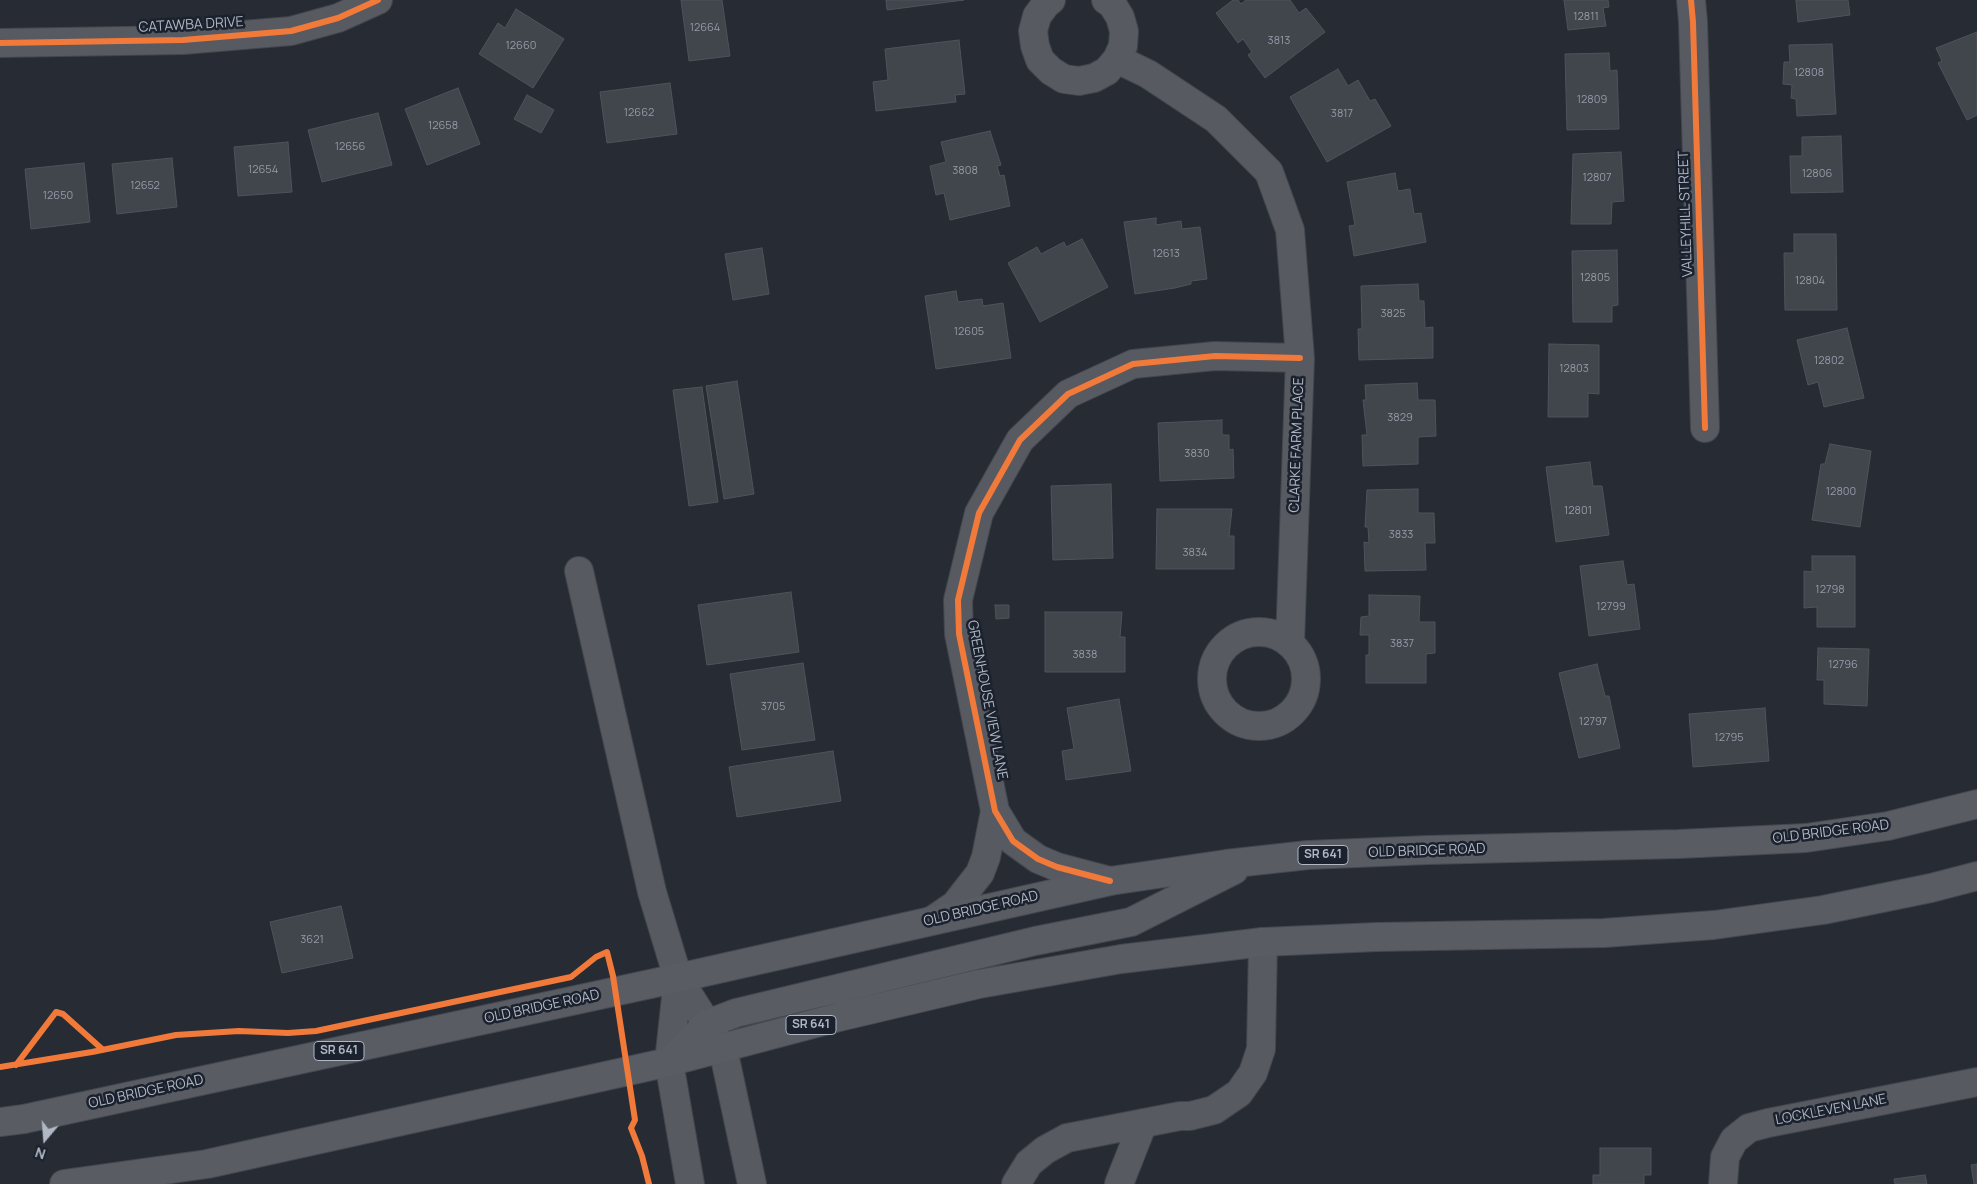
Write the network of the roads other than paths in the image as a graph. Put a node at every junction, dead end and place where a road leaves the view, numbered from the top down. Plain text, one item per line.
1 (378, 0) edge
2 (1051, 0) edge
3 (1106, 0) edge
4 (1691, 0) edge
5 (0, 43) edge
6 (1117, 60) junction
7 (1300, 358) junction
8 (1706, 428) dead end
9 (579, 570) dead end
10 (1290, 643) dead end
11 (1977, 804) edge
12 (996, 811) junction
13 (1253, 861) junction
14 (1977, 876) edge
15 (1110, 881) junction
16 (933, 920) junction
17 (1262, 942) junction
18 (678, 978) junction
19 (707, 1024) junction
20 (723, 1049) junction
21 (669, 1062) junction
22 (1977, 1082) edge
23 (0, 1122) edge
24 (1143, 1123) junction
25 (207, 1164) junction
26 (64, 1184) edge
27 (182, 1184) edge
28 (690, 1184) edge
29 (752, 1184) edge
30 (1016, 1184) edge
31 (1119, 1184) edge
32 (1723, 1184) edge

1 - 5 street, CATAWBA DRIVE
2 - 6 street
3 - 6 street
4 - 8 street, VALLEYHILL STREET
6 - 7 street, CLARKE FARM PLACE
7 - 10 street, CLARKE FARM PLACE
7 - 12 street, GREENHOUSE VIEW LANE
9 - 18 street
11 - 13 main road, OLD BRIDGE ROAD / SR 641
12 - 15 street, GREENHOUSE VIEW LANE
12 - 16 street, GREENHOUSE VIEW LANE
13 - 15 main road, OLD BRIDGE ROAD / SR 641
13 - 19 main road
14 - 17 main road, SR 641
15 - 16 main road, OLD BRIDGE ROAD / SR 641
16 - 18 main road, OLD BRIDGE ROAD / SR 641
17 - 20 main road, SR 641
17 - 24 street
18 - 19 street
18 - 21 street
18 - 23 main road, OLD BRIDGE ROAD / SR 641
19 - 20 street
19 - 21 main road
20 - 21 main road, SR 641
20 - 29 street
21 - 25 main road, SR 641
21 - 28 street
22 - 32 street, LOCKLEVEN LANE
24 - 30 street
24 - 31 street
25 - 26 main road, SR 641
25 - 27 street

